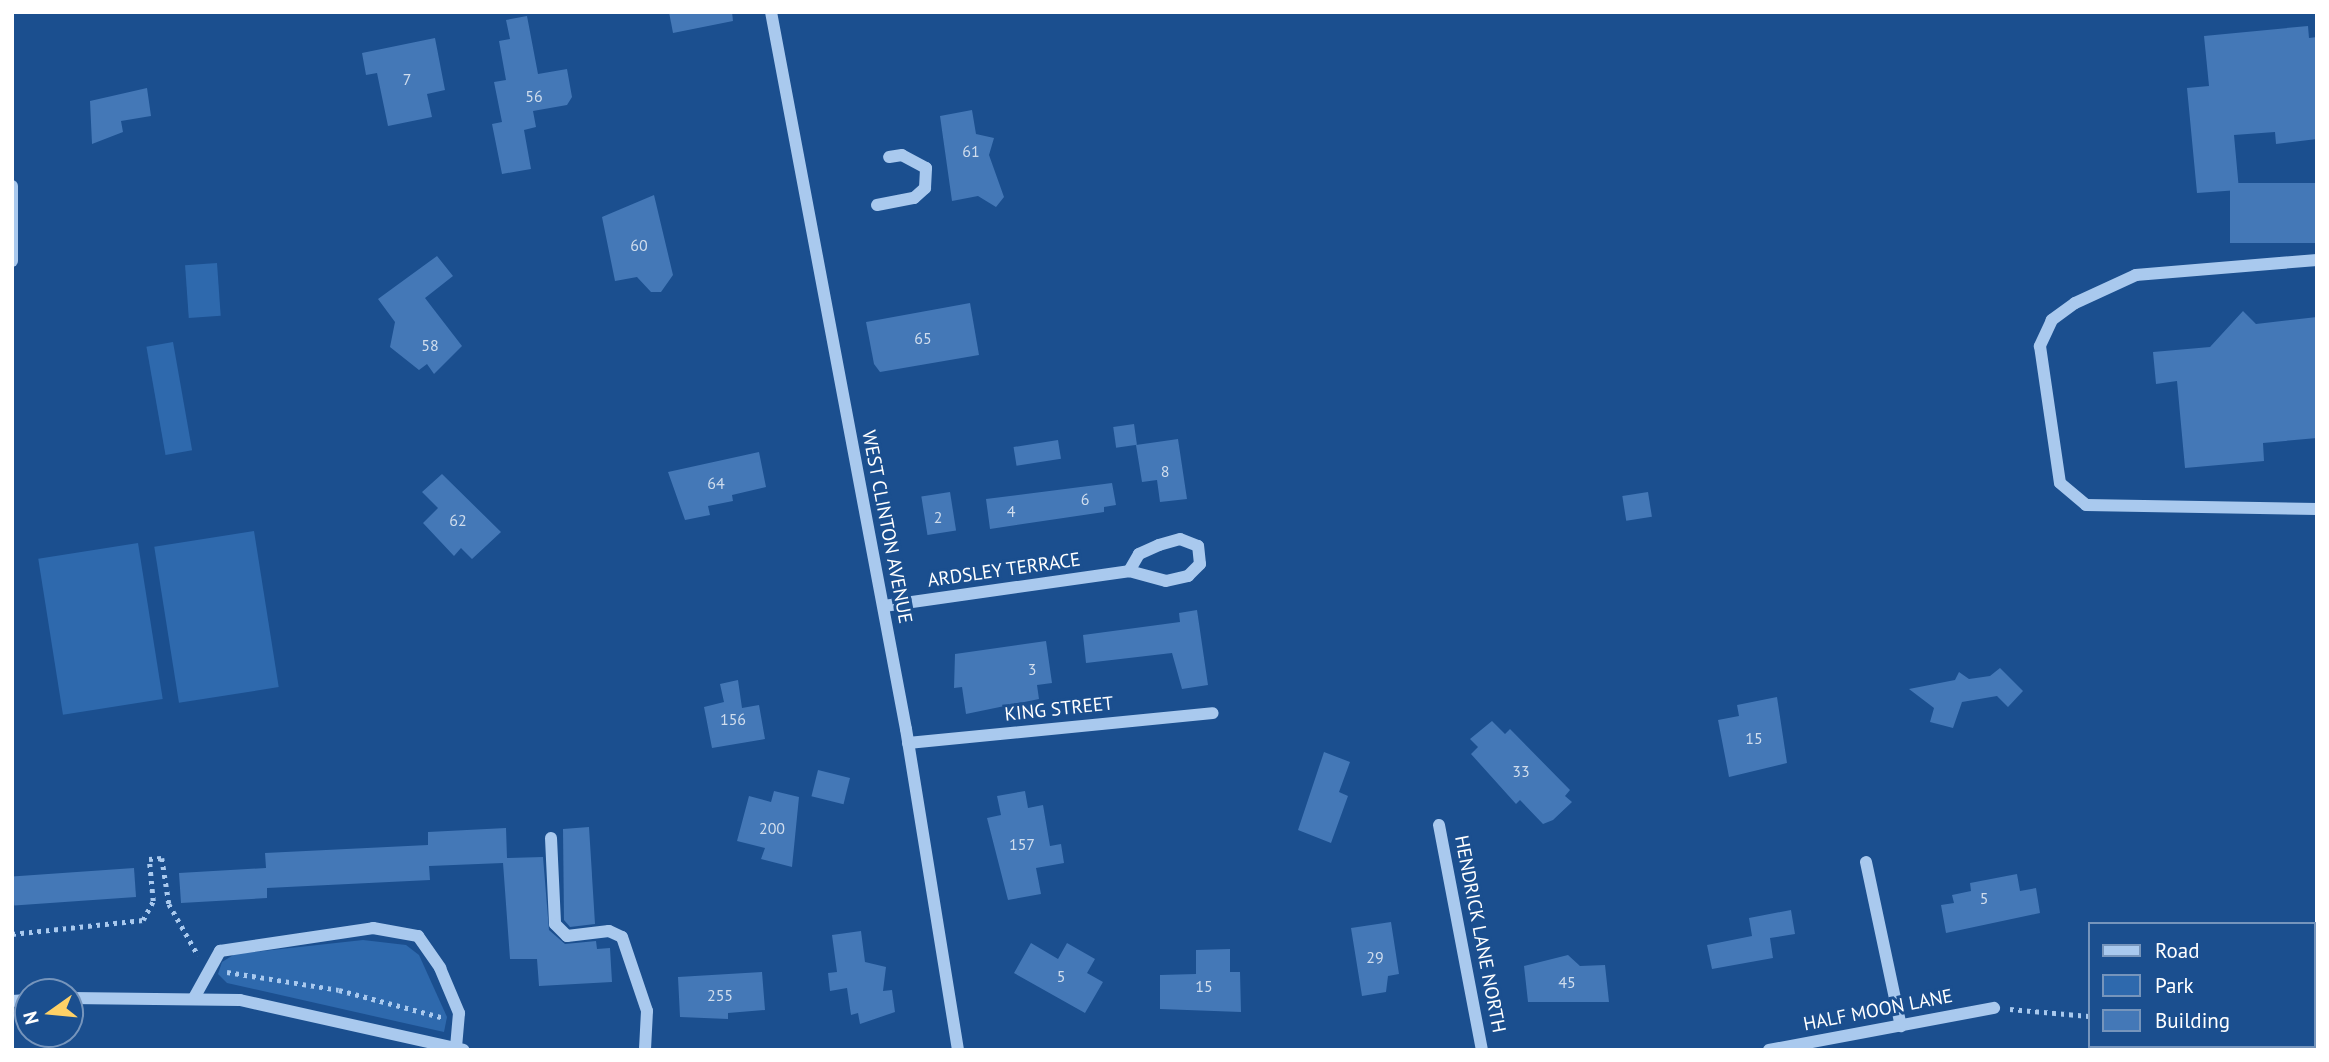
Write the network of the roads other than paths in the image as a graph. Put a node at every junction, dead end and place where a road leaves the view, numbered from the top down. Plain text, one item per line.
1 (771, 12) edge
2 (889, 157) dead end
3 (12, 186) edge
4 (877, 205) dead end
5 (14, 226) edge
6 (2317, 260) edge
7 (12, 261) edge
8 (2317, 509) edge
9 (1129, 571) junction
10 (884, 606) junction
11 (1213, 713) dead end
12 (908, 743) junction
13 (1439, 825) dead end
14 (551, 838) dead end
15 (1866, 862) dead end
16 (84, 998) edge
17 (194, 998) junction
18 (1994, 1008) road end
19 (1901, 1026) junction
20 (459, 1049) edge
21 (645, 1050) edge
22 (958, 1050) edge
23 (1482, 1050) edge
24 (1769, 1050) edge

1 - 10 street, WEST CLINTON AVENUE
2 - 4 street
3 - 5 street
5 - 7 street
6 - 8 street
9 - 9 street, ARDSLEY TERRACE
9 - 10 street, ARDSLEY TERRACE
10 - 12 street, WEST CLINTON AVENUE
11 - 12 street, KING STREET
12 - 22 street, WEST CLINTON AVENUE
13 - 23 street, HENDRICK LANE NORTH
14 - 21 street
15 - 19 street
16 - 17 street
17 - 20 street
17 - 20 street
18 - 19 street, HALF MOON LANE
19 - 24 street, HALF MOON LANE

